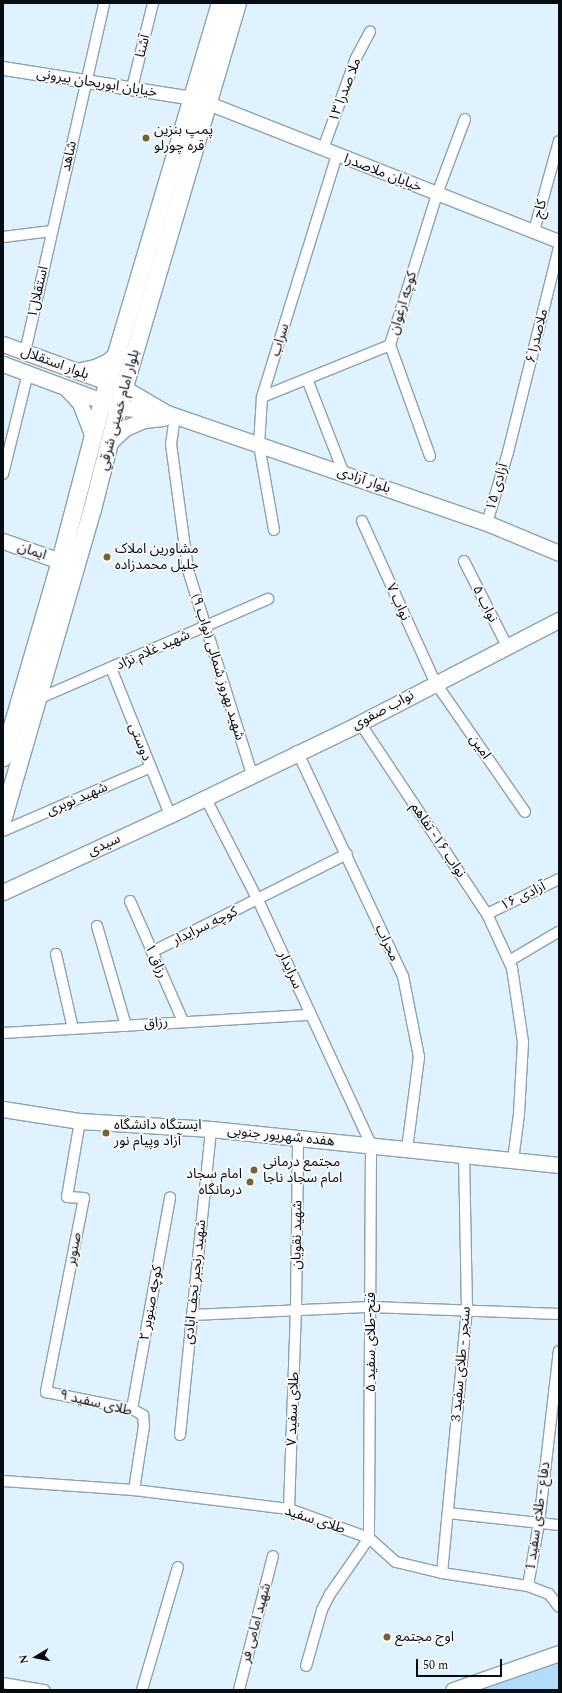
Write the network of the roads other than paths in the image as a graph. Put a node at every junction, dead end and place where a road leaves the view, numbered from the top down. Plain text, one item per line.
1 (104, 3) edge
2 (153, 3) edge
3 (220, 3) edge
4 (237, 3) edge
5 (370, 32) dead end
6 (3, 68) edge
7 (85, 81) junction
8 (132, 88) junction
9 (192, 98) junction
10 (208, 103) junction
11 (465, 119) dead end
12 (559, 141) edge
13 (323, 149) junction
14 (338, 155) junction
15 (437, 194) junction
16 (52, 231) junction
17 (534, 231) junction
18 (3, 236) edge
19 (559, 241) edge
20 (559, 247) edge
21 (3, 344) edge
22 (390, 345) junction
23 (118, 351) junction
24 (25, 352) junction
25 (3, 364) edge
26 (76, 371) junction
27 (28, 373) junction
28 (307, 379) junction
29 (108, 383) junction
30 (65, 387) junction
31 (124, 388) junction
32 (262, 397) junction
33 (102, 401) junction
34 (118, 406) junction
35 (171, 415) junction
36 (92, 437) junction
37 (109, 443) junction
38 (259, 445) junction
39 (508, 452) joint
40 (430, 456) dead end
41 (3, 474) edge
42 (344, 474) junction
43 (362, 521) dead end
44 (487, 523) junction
45 (274, 530) dead end
46 (3, 541) edge
47 (559, 553) edge
48 (60, 561) junction
49 (464, 562) dead end
50 (268, 599) dead end
51 (559, 620) edge
52 (207, 626) junction
53 (507, 646) junction
54 (111, 668) junction
55 (435, 682) junction
56 (38, 699) junction
57 (360, 723) junction
58 (297, 751) junction
59 (3, 757) edge
60 (151, 768) junction
61 (252, 774) junction
62 (205, 797) junction
63 (525, 812) dead end
64 (170, 815) junction
65 (3, 817) edge
66 (3, 831) edge
67 (347, 854) junction
68 (559, 879) edge
69 (3, 892) edge
70 (258, 900) junction
71 (130, 901) dead end
72 (487, 914) junction
73 (97, 926) dead end
74 (558, 932) dead end
75 (152, 952) junction
76 (56, 954) dead end
77 (509, 961) junction
78 (310, 1015) junction
79 (183, 1021) junction
80 (126, 1026) junction
81 (73, 1029) junction
82 (3, 1033) edge
83 (3, 1109) edge
84 (80, 1121) junction
85 (211, 1129) junction
86 (298, 1138) junction
87 (371, 1145) junction
88 (407, 1149) junction
89 (464, 1155) junction
90 (513, 1160) junction
91 (559, 1165) edge
92 (170, 1197) dead end
93 (371, 1307) junction
94 (296, 1309) junction
95 (467, 1310) junction
96 (559, 1314) edge
97 (192, 1315) junction
98 (559, 1350) edge
99 (46, 1392) joint
100 (132, 1409) junction
101 (180, 1435) dead end
102 (3, 1481) edge
103 (134, 1490) junction
104 (290, 1509) junction
105 (448, 1513) junction
106 (539, 1523) junction
107 (559, 1525) edge
108 (369, 1538) junction
109 (273, 1556) dead end
110 (178, 1567) dead end
111 (442, 1573) junction
112 (528, 1586) junction
113 (559, 1607) edge
114 (559, 1654) edge
115 (306, 1666) dead end
116 (3, 1683) edge
117 (44, 1690) edge
118 (142, 1690) edge
119 (239, 1690) edge
120 (453, 1690) edge

1 - 7 street, شاهد
2 - 8 street, آشنا
3 - 9 main road, بلوار امام خمینی شرقي
4 - 10 main road, بلوار امام خمینی شرقي
5 - 13 street, ۱۳ ملا صدرا
6 - 7 street, خیابان ابوریحان بیرونی
7 - 8 street, خیابان ابوریحان بیرونی
7 - 16 street, شاهد
8 - 9 street, خیابان ابوریحان بیرونی
9 - 23 main road, بلوار امام خمینی شرقي
10 - 13 street, خیابان ملاصدرا
10 - 31 main road, بلوار امام خمینی شرقي
11 - 15 street, کوچه ارغوان
12 - 17 street, کاج
13 - 14 street, خیابان ملاصدرا
14 - 15 street, خیابان ملاصدرا
14 - 32 street, سراب
15 - 17 street, خیابان ملاصدرا
15 - 22 street, کوچه ارغوان
16 - 18 street
16 - 24 street, استقلال۱
17 - 19 street, خیابان ملاصدرا
20 - 39 street, ملاصدرا ۶
21 - 24 main road, بلوار استقلال
22 - 28 street
22 - 40 street, کوچه ارغوان
23 - 26 main road
23 - 29 main road, بلوار امام خمینی شرقي
24 - 26 main road, بلوار استقلال
25 - 27 main road, بلوار استقلال
26 - 29 main road, بلوار استقلال
27 - 30 main road, بلوار استقلال
27 - 41 street
28 - 32 street
28 - 42 street
29 - 31 main road, بلوار استقلال
29 - 33 main road, بلوار امام خمینی شرقي
30 - 33 main road, بلوار استقلال
30 - 36 main road
31 - 34 main road, بلوار امام خمینی شرقي
31 - 35 main road, بلوار آزادی
32 - 38 street, سراب
33 - 34 main road, بلوار استقلال
33 - 36 main road, بلوار امام خمینی شرقي
34 - 35 main road, بلوار آزادی
34 - 37 main road, بلوار امام خمینی شرقي
35 - 37 main road
35 - 38 main road, بلوار آزادی
35 - 52 street, شهید بهروز شمالی (نواب ۹)
36 - 48 main road, بلوار امام خمینی شرقي
37 - 56 main road, بلوار امام خمینی شرقي
38 - 42 main road, بلوار آزادی
38 - 45 street, سراب
39 - 44 street, آزادی ۱۵
42 - 44 main road, بلوار آزادی
43 - 55 street, نواب ۷
44 - 47 main road, بلوار آزادی
46 - 48 main road, ایمان
48 - 59 main road, بلوار امام خمینی شرقي
49 - 53 street, نواب ۵
50 - 52 street, شهید غلام نژاد
51 - 53 main road, نواب صفوی
52 - 54 street, شهید غلام نژاد
52 - 61 street, شهید بهروز شمالی (نواب ۹)
53 - 55 main road, نواب صفوی
54 - 56 street, شهید غلام نژاد
54 - 60 street, دوستی
55 - 57 main road, نواب صفوی
55 - 63 street, امین
56 - 65 main road, بلوار امام خمینی شرقي
57 - 58 main road, نواب صفوی
57 - 72 street, نواب ۱۶- تفاهم
58 - 61 main road, نواب صفوی
58 - 67 street, محراب
60 - 64 street, دوستی
60 - 66 street, شهید نوبری
61 - 62 main road, نواب صفوی
62 - 64 main road, سیدی
62 - 70 street, سرایدار
64 - 69 main road, سیدی
67 - 70 street, کوچه سرایدار
67 - 88 street, محراب
68 - 72 street, آزادی ۱۶
70 - 75 street, کوچه سرایدار
70 - 78 street, سرایدار
71 - 75 street, رزاق ۱
72 - 77 street, نواب ۱۶- تفاهم
73 - 80 street
74 - 77 street
75 - 79 street, رزاق ۱
76 - 81 street
77 - 90 street, نواب ۱۶- تفاهم
78 - 79 street, رزاق
78 - 87 street, سرایدار
79 - 80 street, رزاق
80 - 81 street, رزاق
81 - 82 street, رزاق
83 - 84 main road, هفده شهریور جنوبی
84 - 85 main road, هفده شهریور جنوبی
84 - 99 street, صنوبر
85 - 86 main road, هفده شهریور جنوبی
85 - 97 street, شهید رنجبر نجف ابادی
86 - 87 main road, هفده شهریور جنوبی
86 - 94 street, شهید نقویان
87 - 88 main road, هفده شهریور جنوبی
87 - 93 street, فتح-طلای سفید ۵
88 - 89 main road, هفده شهریور جنوبی
89 - 90 main road, هفده شهریور جنوبی
89 - 95 street, سنجر - طلای سفید 3
90 - 91 main road, هفده شهریور جنوبی
92 - 100 street, کوچه صنوبر ۲
93 - 94 street
93 - 95 street
93 - 108 street, فتح-طلای سفید ۵
94 - 97 street
94 - 104 street, طلای سفید ۷
95 - 96 street
95 - 105 street, سنجر - طلای سفید 3
97 - 101 street, شهید رنجبر نجف ابادی
98 - 106 street, دفاع - طلای سفید 1
99 - 100 street, طلای سفید ۹
100 - 103 street, طلای سفید ۹
102 - 103 street, طلای سفید
103 - 104 street, طلای سفید
104 - 108 street, طلای سفید
105 - 106 street
105 - 111 street, سنجر - طلای سفید 3
106 - 107 street
106 - 112 street, دفاع - طلای سفید 1
108 - 111 street, طلای سفید
108 - 115 street
109 - 119 street, شهید امامی فر
110 - 118 street
111 - 112 street, طلای سفید
112 - 113 street, طلای سفید
114 - 120 main road
116 - 117 street

